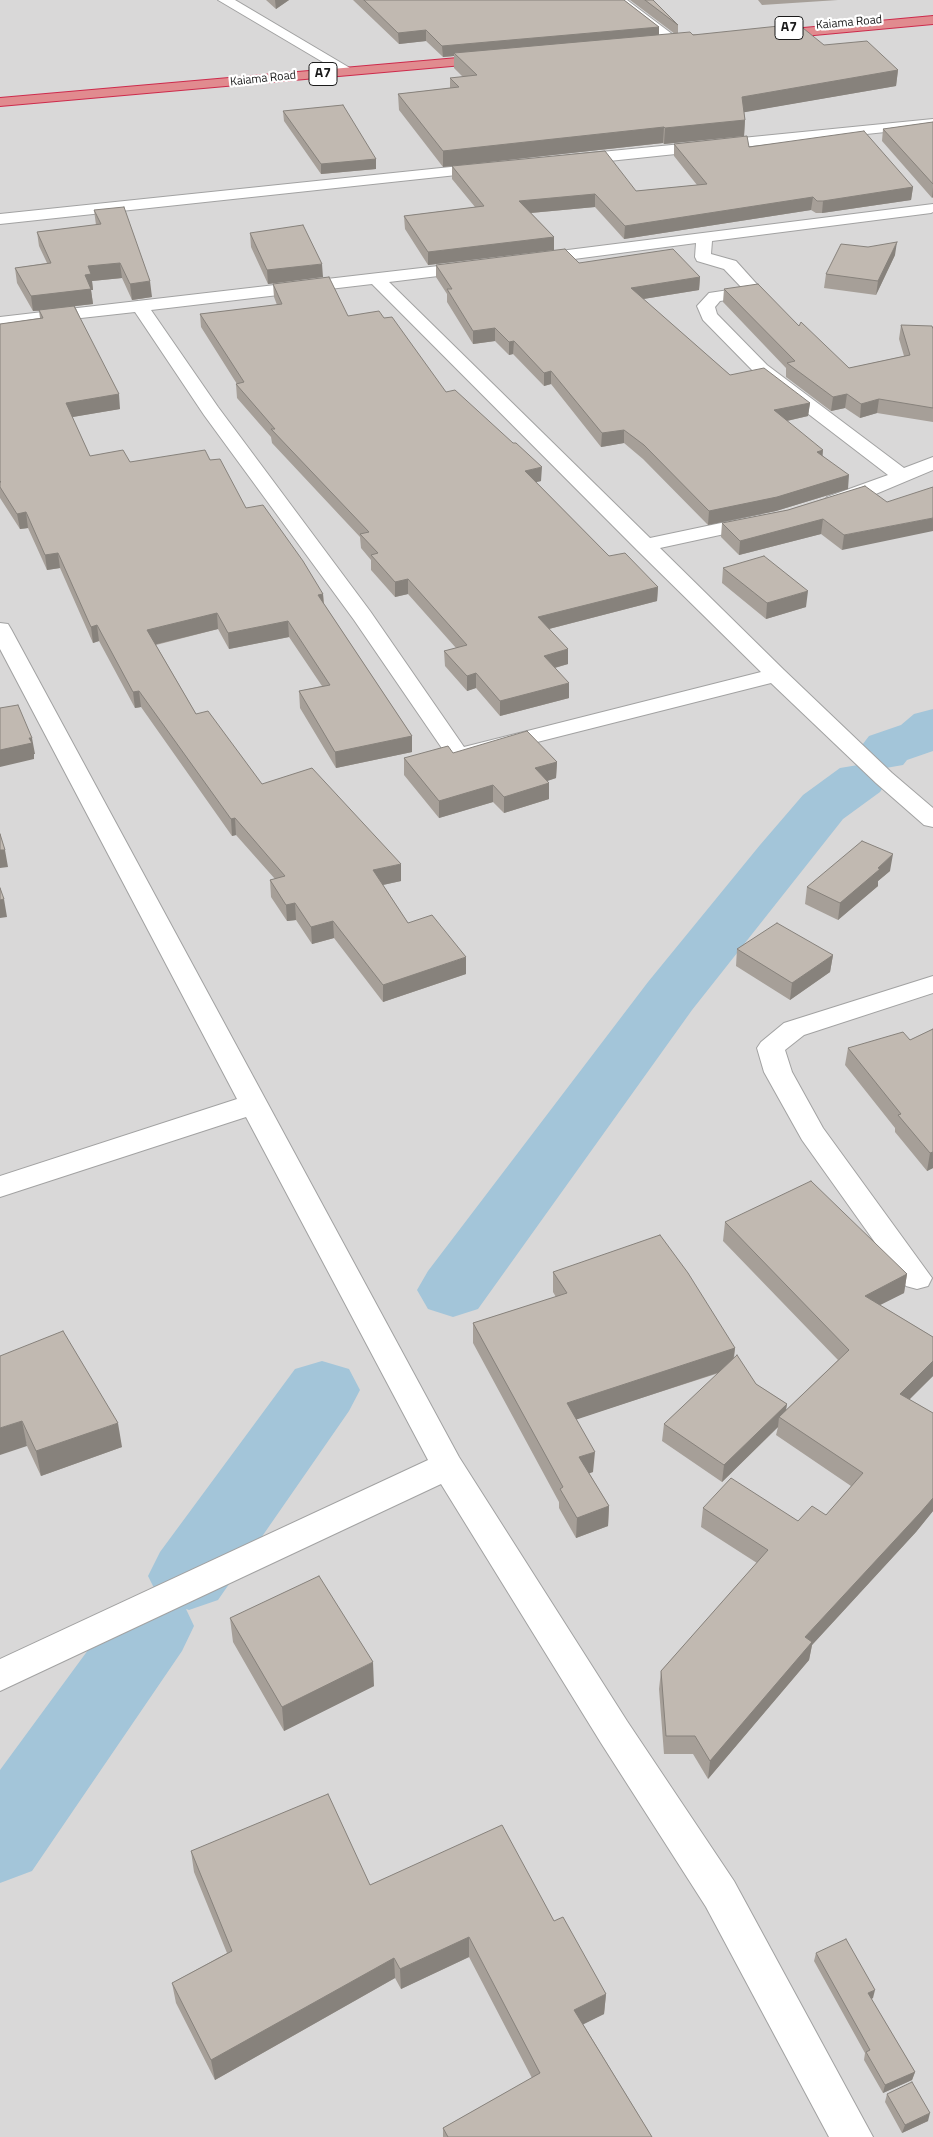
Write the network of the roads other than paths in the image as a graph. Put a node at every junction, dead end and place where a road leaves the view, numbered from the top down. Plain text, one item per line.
1 (225, 0) edge
2 (619, 0) edge
3 (933, 15) edge
4 (933, 20) edge
5 (680, 41) joint
6 (654, 44) edge
7 (502, 58) edge
8 (348, 71) junction
9 (0, 102) edge
10 (933, 123) edge
11 (862, 130) junction
12 (874, 144) edge
13 (555, 162) edge
14 (505, 167) edge
15 (918, 194) dead end
16 (932, 210) edge
17 (0, 219) edge
18 (704, 238) junction
19 (520, 261) edge
20 (491, 265) edge
21 (376, 278) junction
22 (140, 305) junction
23 (0, 322) edge
24 (933, 463) edge
25 (902, 476) junction
26 (817, 506) edge
27 (779, 518) edge
28 (644, 546) junction
29 (0, 629) edge
30 (776, 675) junction
31 (933, 820) edge
32 (933, 984) edge
33 (254, 1104) junction
34 (0, 1187) edge
35 (917, 1278) dead end
36 (447, 1466) junction
37 (0, 1676) edge
38 (852, 2137) edge

1 - 8 street
2 - 5 street
3 - 4 highway, Kaiama Road / A7
5 - 6 highway
7 - 8 highway, Kaiama Road / A7
8 - 9 highway, Kaiama Road / A7
10 - 11 street
11 - 12 street
11 - 13 street
14 - 17 street
15 - 16 street
16 - 18 street
18 - 19 street
18 - 25 street
20 - 21 street
21 - 22 street
21 - 28 street
22 - 23 street
22 - 30 street
24 - 25 street
25 - 26 street
27 - 28 street
28 - 30 street
29 - 33 street
30 - 31 street
32 - 35 street
33 - 34 street
33 - 36 street
36 - 37 street
36 - 38 street

